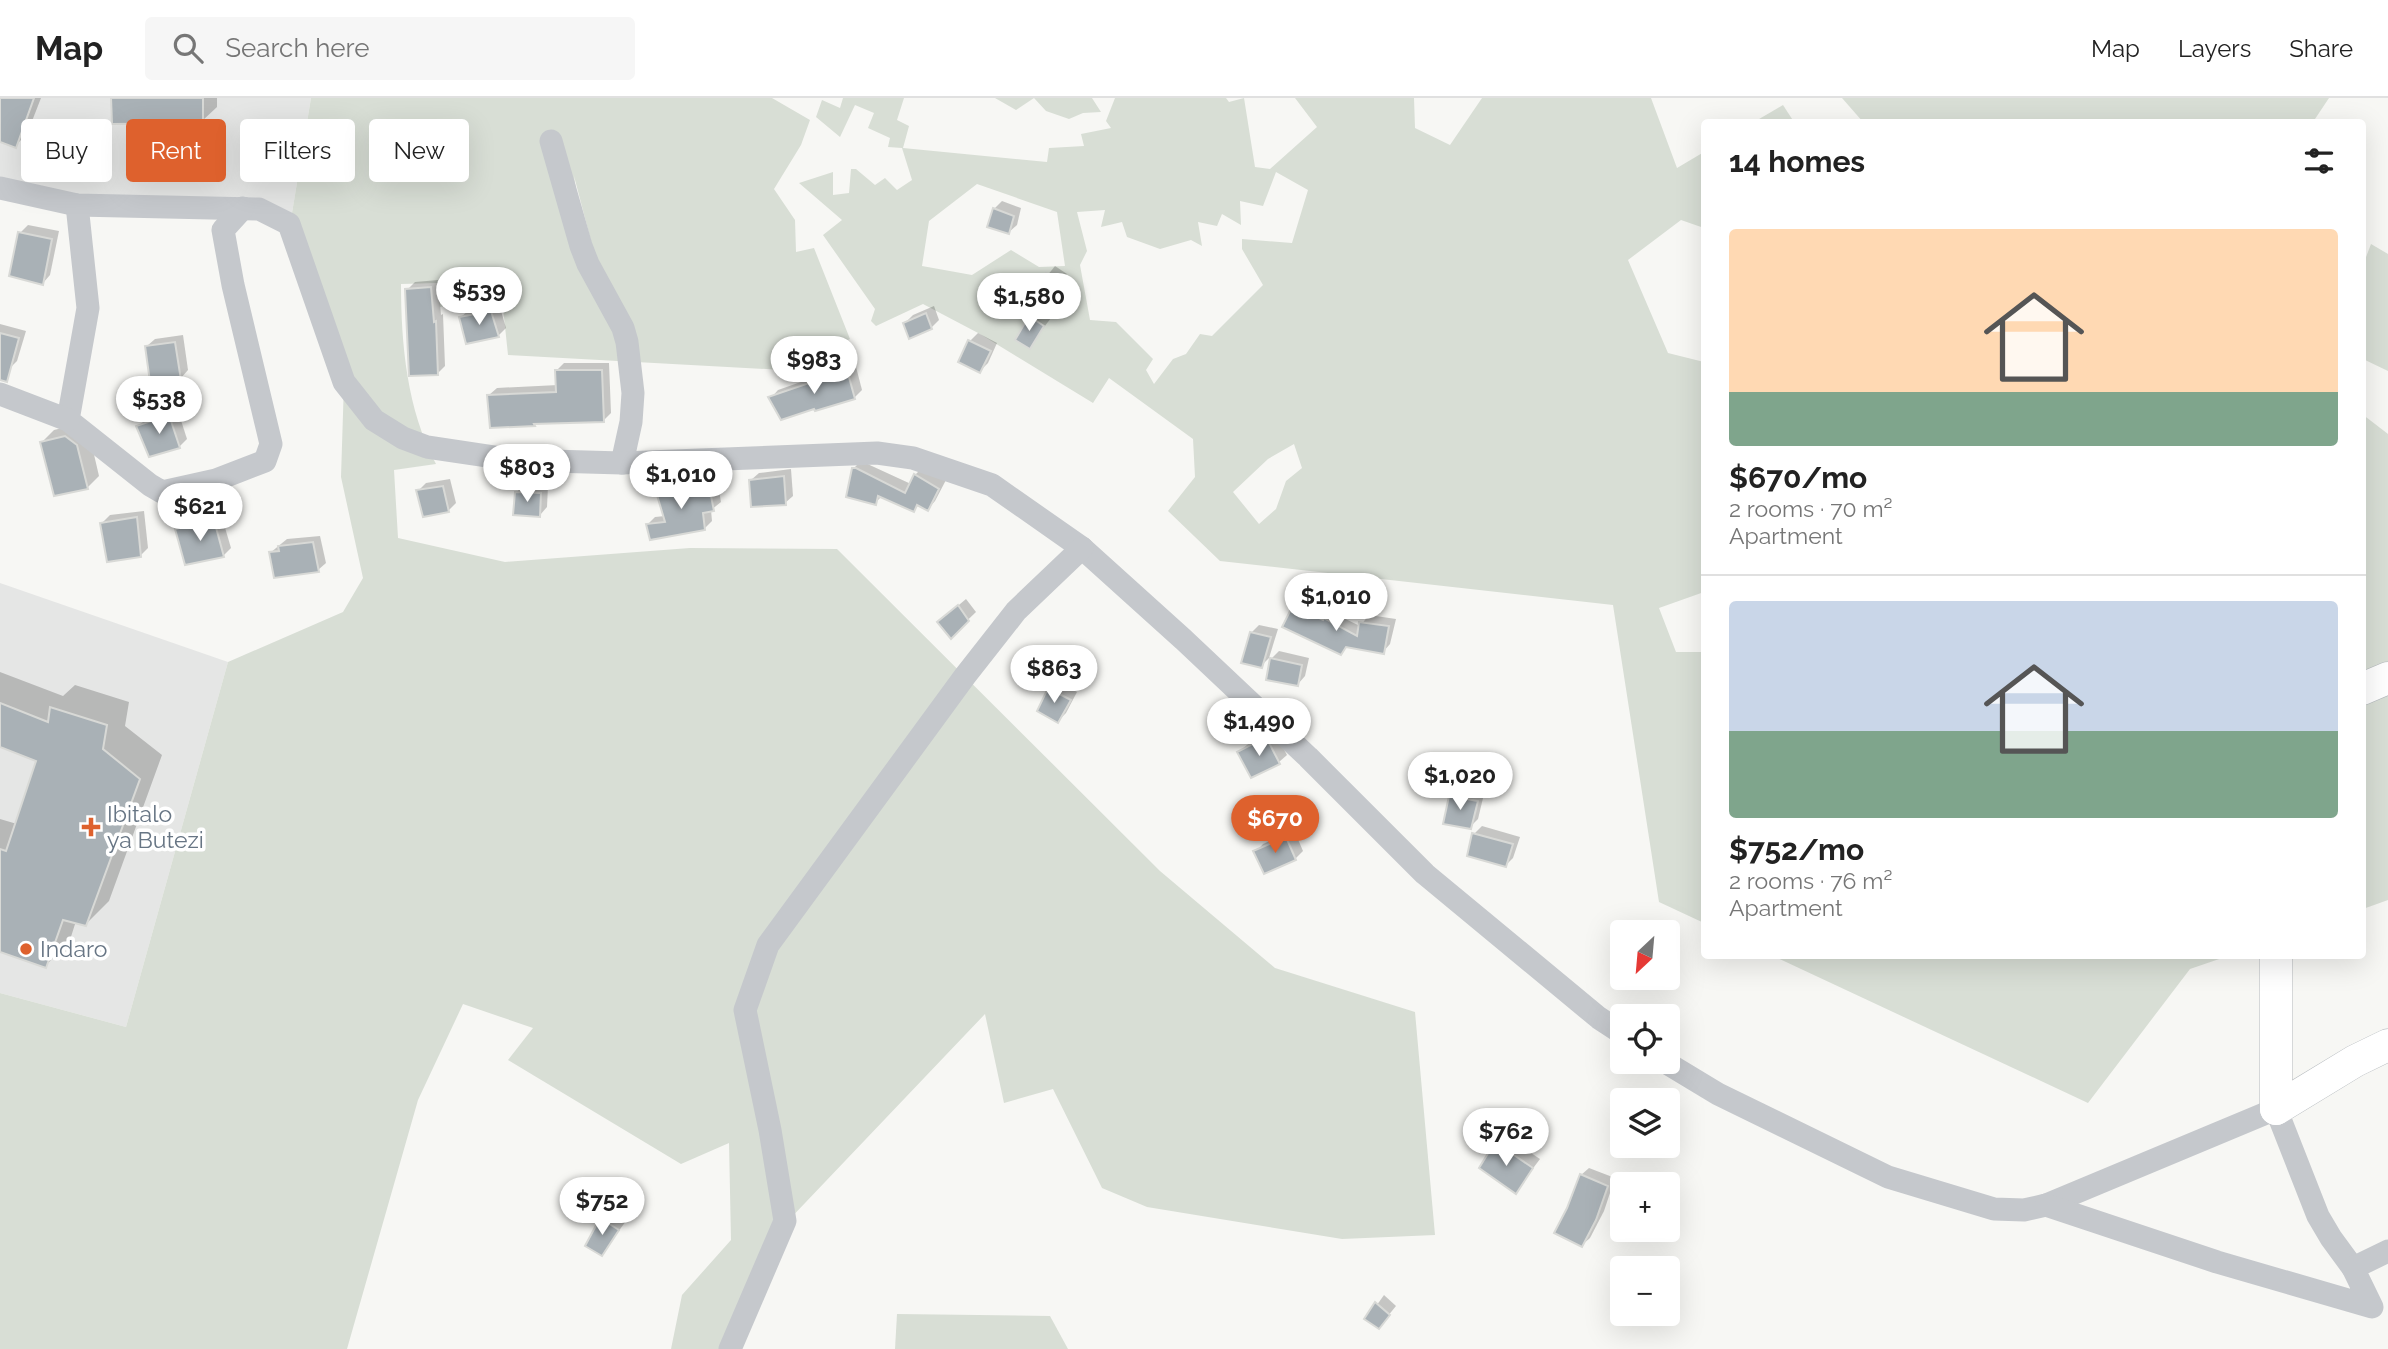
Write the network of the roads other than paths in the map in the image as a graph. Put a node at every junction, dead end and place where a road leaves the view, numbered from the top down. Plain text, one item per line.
1 (551, 141) dead end
2 (0, 188) edge
3 (78, 205) junction
4 (243, 208) junction
5 (0, 394) edge
6 (68, 420) junction
7 (622, 463) junction
8 (1082, 548) junction
9 (2388, 678) edge
10 (2366, 686) edge
11 (2276, 959) edge
12 (1610, 1025) edge
13 (2388, 1045) edge
14 (1680, 1071) edge
15 (2276, 1109) junction
16 (2046, 1205) junction
17 (2388, 1251) edge
18 (2353, 1268) junction
19 (2380, 1312) edge
20 (730, 1349) edge

1 - 7 street
2 - 3 street
3 - 4 street
3 - 6 street
4 - 6 street
4 - 7 street
5 - 6 street
7 - 8 street
8 - 12 street
8 - 20 street
9 - 10 street
11 - 15 street
13 - 15 street
14 - 16 street
15 - 16 street
15 - 18 street
16 - 19 street
17 - 18 street
18 - 19 street

